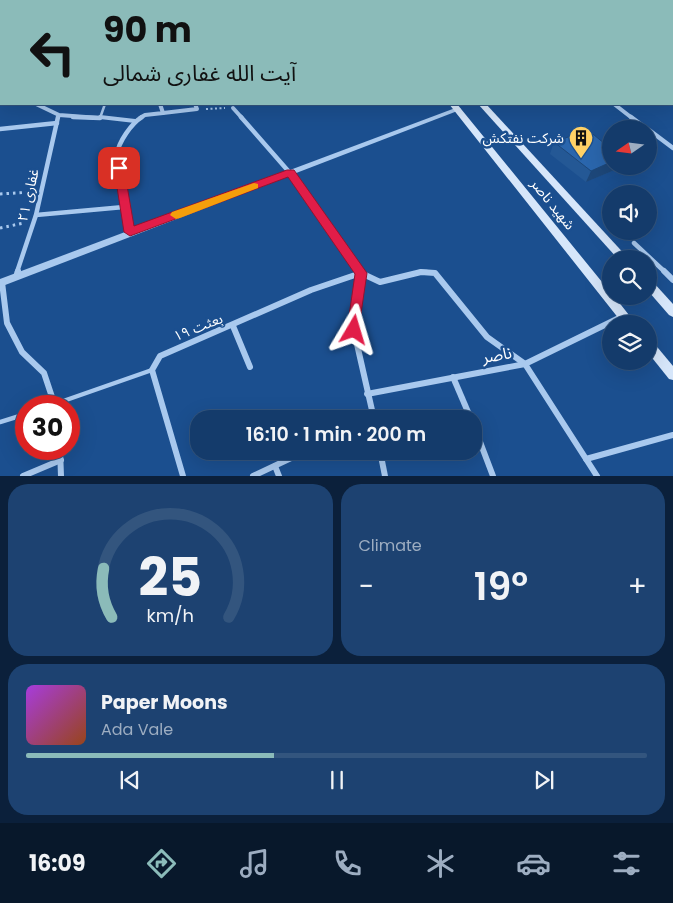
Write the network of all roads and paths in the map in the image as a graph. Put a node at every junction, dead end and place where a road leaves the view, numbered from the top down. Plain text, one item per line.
1 (38, 105) edge
2 (48, 105) edge
3 (105, 105) edge
4 (160, 105) edge
5 (483, 105) edge
6 (615, 105) edge
7 (196, 106) edge
8 (455, 106) edge
9 (233, 108) joint
10 (45, 110) junction
11 (163, 113) junction
12 (58, 117) junction
13 (100, 118) junction
14 (636, 120) edge
15 (135, 121) junction
16 (57, 123) junction
17 (0, 129) edge
18 (658, 137) edge
19 (673, 148) edge
20 (290, 172) junction
21 (40, 192) junction
22 (0, 194) edge
23 (124, 207) junction
24 (36, 218) junction
25 (0, 228) edge
26 (130, 232) junction
27 (634, 243) dead end
28 (616, 250) edge
29 (361, 273) junction
30 (16, 277) junction
31 (673, 280) edge
32 (1, 283) edge
33 (657, 294) edge
34 (673, 312) edge
35 (623, 315) edge
36 (232, 326) junction
37 (602, 331) edge
38 (657, 355) edge
39 (525, 364) junction
40 (250, 367) dead end
41 (152, 370) junction
42 (671, 372) edge
43 (453, 377) junction
44 (367, 394) junction
45 (50, 395) edge
46 (80, 396) edge
47 (371, 410) edge
48 (467, 410) edge
49 (15, 417) edge
50 (0, 422) edge
51 (673, 435) edge
52 (482, 447) edge
53 (586, 459) junction
54 (61, 460) joint
55 (287, 460) edge
56 (382, 460) edge
57 (275, 466) junction
58 (24, 476) edge
59 (61, 476) edge
60 (183, 476) edge
61 (253, 476) edge
62 (279, 476) edge
63 (385, 476) edge
64 (493, 476) edge
65 (597, 476) edge

1 - 10 street
2 - 10 street
3 - 13 lane
4 - 11 street
5 - 28 main road, شهید ناصر
6 - 14 street
7 - 9 path
7 - 11 street
8 - 20 street
8 - 35 main road, شهید ناصر
9 - 20 street
10 - 12 street
11 - 15 street
12 - 13 street
12 - 16 street, غفاری ۲۱
13 - 15 lane
15 - 23 street
16 - 17 street
16 - 21 street, غفاری ۲۱
18 - 19 street
20 - 26 street
20 - 29 street
21 - 22 path
21 - 24 street, غفاری ۲۱
23 - 24 street
23 - 26 street
24 - 25 path
24 - 30 street, غفاری ۲۱
26 - 30 street
27 - 31 street
29 - 36 street, بعثت ۱۹
29 - 39 street
29 - 44 street
30 - 32 street
32 - 45 street
33 - 34 main road
36 - 40 street
36 - 41 street, بعثت ۱۹
37 - 39 street, ناصر
38 - 42 main road
39 - 43 street, ناصر
39 - 53 street
41 - 46 lane
41 - 60 street
43 - 44 street, ناصر
43 - 48 street
44 - 47 street
49 - 50 lane
51 - 53 street
52 - 64 street
53 - 65 street
54 - 58 street
54 - 59 street
55 - 57 street
56 - 63 street
57 - 61 street
57 - 62 street

